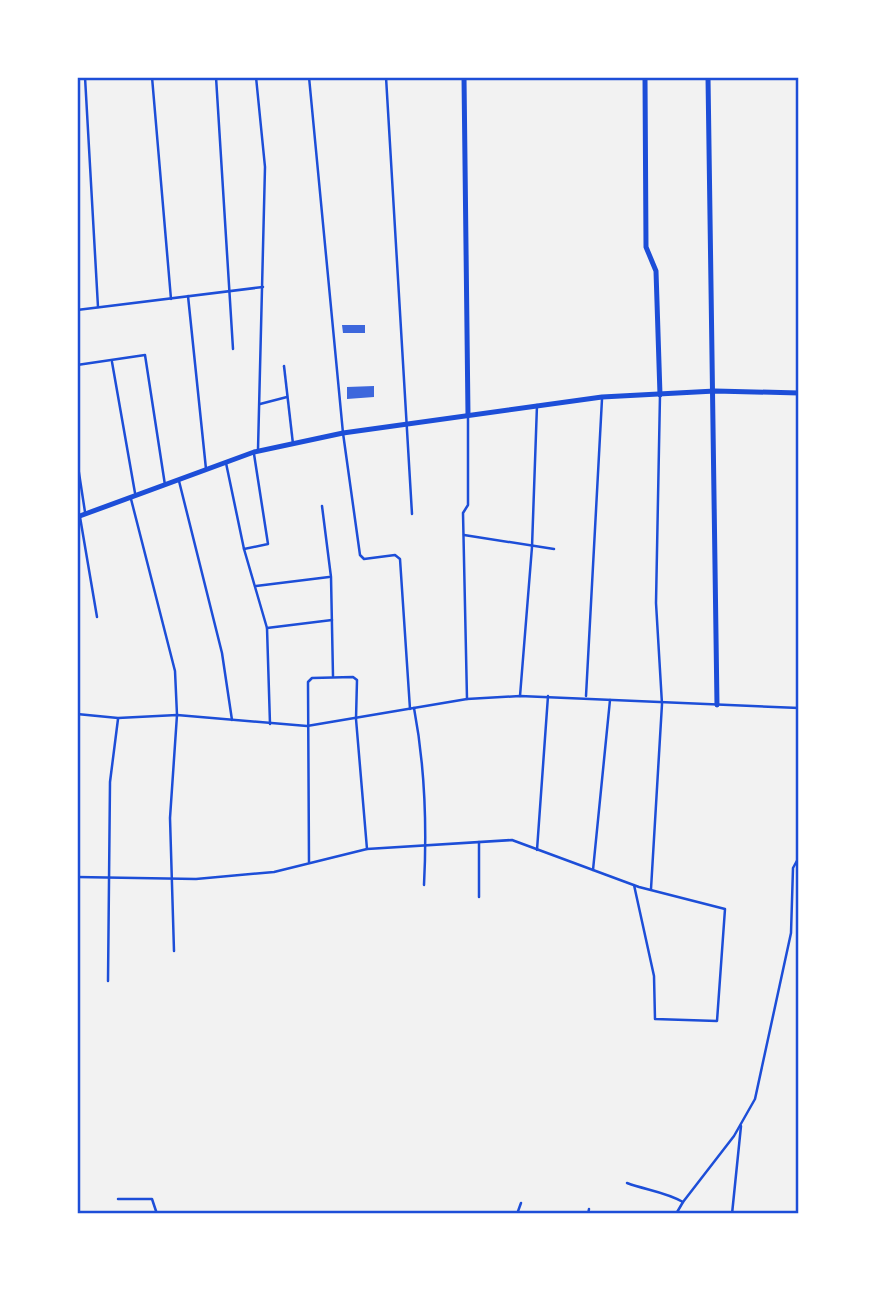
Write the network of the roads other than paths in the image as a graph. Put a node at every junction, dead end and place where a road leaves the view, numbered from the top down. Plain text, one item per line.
1 (85, 77) edge
2 (152, 77) edge
3 (215, 77) edge
4 (256, 77) edge
5 (309, 77) edge
6 (386, 77) edge
7 (464, 77) edge
8 (645, 77) edge
9 (708, 77) edge
10 (263, 287) junction
11 (228, 291) junction
12 (188, 296) junction
13 (171, 299) junction
14 (98, 307) junction
15 (77, 310) edge
16 (233, 349) dead end
17 (112, 360) junction
18 (77, 365) edge
19 (284, 366) dead end
20 (715, 391) junction
21 (799, 393) edge
22 (660, 395) junction
23 (287, 397) junction
24 (602, 397) junction
25 (260, 404) junction
26 (537, 404) junction
27 (468, 415) junction
28 (405, 425) junction
29 (343, 433) junction
30 (293, 444) junction
31 (256, 451) junction
32 (77, 460) edge
33 (225, 461) junction
34 (206, 469) junction
35 (179, 481) junction
36 (165, 486) junction
37 (133, 498) junction
38 (322, 506) dead end
39 (412, 514) dead end
40 (81, 516) edge
41 (464, 535) junction
42 (531, 547) junction
43 (244, 549) junction
44 (554, 549) dead end
45 (331, 576) junction
46 (256, 586) junction
47 (97, 617) dead end
48 (332, 620) junction
49 (267, 628) junction
50 (333, 676) junction
51 (520, 696) junction
52 (548, 696) junction
53 (586, 696) junction
54 (467, 699) junction
55 (610, 700) junction
56 (662, 704) junction
57 (718, 705) junction
58 (799, 708) edge
59 (412, 709) junction
60 (77, 714) edge
61 (177, 715) junction
62 (118, 718) junction
63 (356, 719) junction
64 (232, 720) junction
65 (270, 724) junction
66 (307, 726) junction
67 (479, 842) junction
68 (426, 846) junction
69 (367, 849) junction
70 (537, 850) junction
71 (799, 857) edge
72 (309, 863) junction
73 (593, 870) junction
74 (77, 877) edge
75 (109, 878) junction
76 (173, 879) junction
77 (424, 885) dead end
78 (634, 885) junction
79 (651, 890) junction
80 (479, 897) dead end
81 (174, 951) dead end
82 (108, 981) dead end
83 (741, 1122) junction
84 (627, 1183) dead end
85 (118, 1199) dead end
86 (683, 1202) junction
87 (521, 1203) dead end
88 (589, 1209) dead end
89 (157, 1214) edge
90 (517, 1214) edge
91 (588, 1214) edge
92 (676, 1214) edge
93 (732, 1214) edge

1 - 14 lane
2 - 13 lane
3 - 11 lane
4 - 10 lane
5 - 29 lane
6 - 28 lane
7 - 27 street
8 - 22 street
9 - 20 street
10 - 11 lane
10 - 25 lane
11 - 12 lane
11 - 16 lane
12 - 13 lane
12 - 34 lane
13 - 14 lane
14 - 15 lane
17 - 18 lane
17 - 36 lane
17 - 37 lane
19 - 23 lane
20 - 21 street
20 - 22 street
20 - 57 street
22 - 24 street
22 - 56 lane
23 - 25 lane
23 - 30 lane
24 - 26 street
24 - 53 lane
25 - 31 lane
26 - 27 street
26 - 42 lane
27 - 28 street
27 - 41 lane
28 - 29 street
28 - 39 lane
29 - 30 street
29 - 59 lane
30 - 31 street
31 - 33 street
31 - 43 lane
32 - 40 lane
33 - 34 street
33 - 43 lane
34 - 35 street
35 - 36 street
35 - 64 lane
36 - 37 street
37 - 40 street
37 - 61 lane
38 - 45 lane
40 - 47 lane
41 - 42 lane
41 - 54 lane
42 - 44 lane
42 - 51 lane
43 - 46 lane
45 - 46 lane
45 - 48 lane
46 - 49 lane
48 - 49 lane
48 - 50 lane
49 - 65 lane
50 - 63 lane
50 - 66 lane
51 - 52 lane
51 - 54 lane
52 - 53 lane
52 - 70 lane
53 - 55 lane
54 - 59 lane
55 - 56 lane
55 - 73 lane
56 - 57 lane
56 - 79 lane
57 - 58 lane
59 - 63 lane
59 - 68 lane
60 - 62 lane
61 - 62 lane
61 - 64 lane
61 - 76 lane
62 - 75 lane
63 - 66 lane
63 - 69 lane
64 - 65 lane
65 - 66 lane
66 - 72 lane
67 - 68 lane
67 - 70 lane
67 - 80 lane
68 - 69 lane
68 - 77 lane
69 - 72 lane
70 - 73 lane
71 - 83 lane
72 - 76 lane
73 - 78 lane
74 - 75 lane
75 - 76 lane
75 - 82 lane
76 - 81 lane
78 - 79 lane
78 - 79 lane
83 - 86 lane
83 - 93 lane
84 - 86 lane
85 - 89 lane
86 - 92 lane
87 - 90 lane
88 - 91 lane

